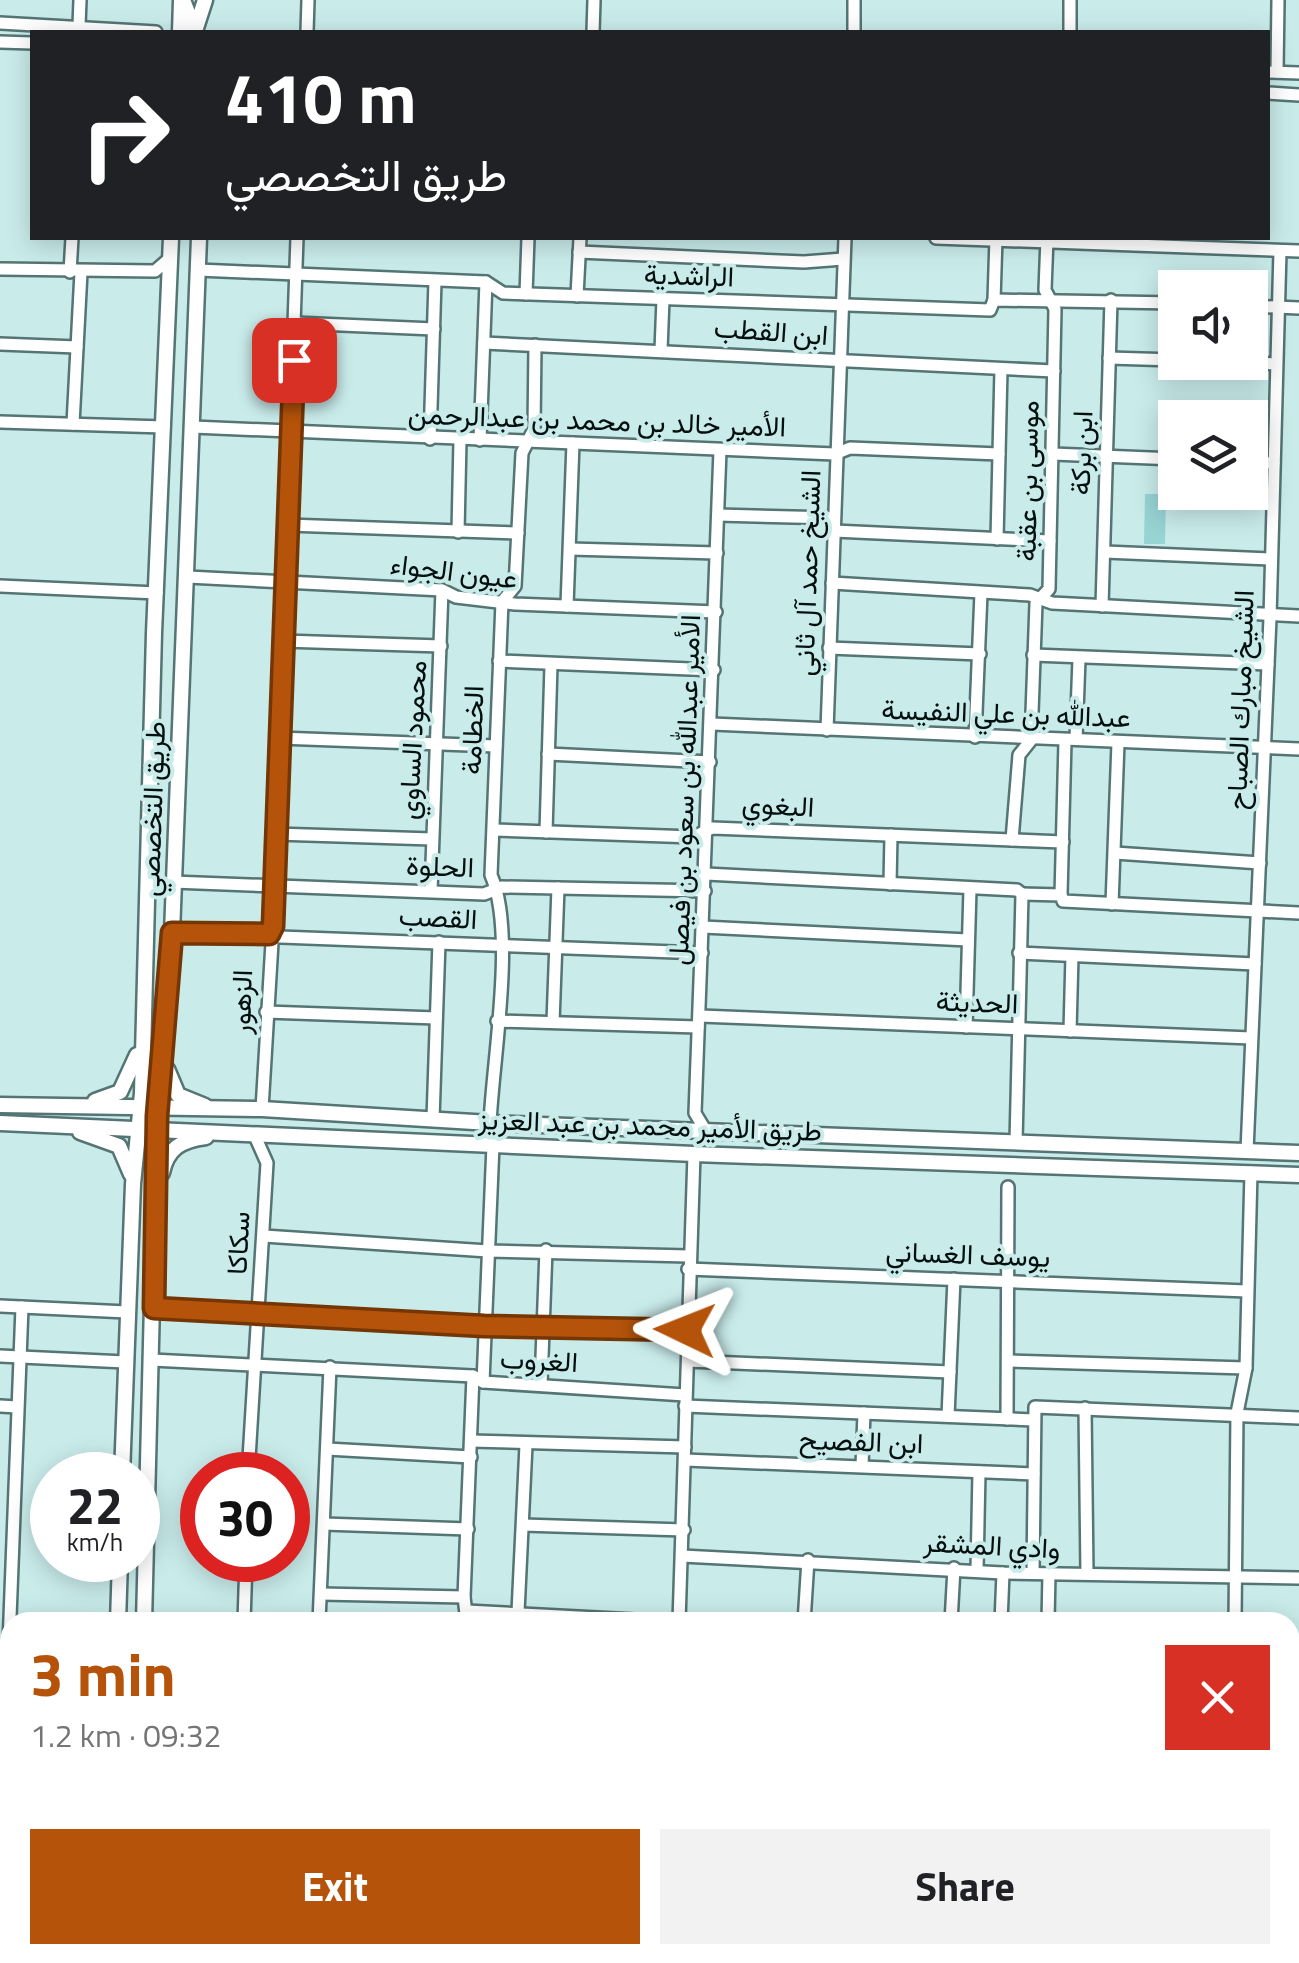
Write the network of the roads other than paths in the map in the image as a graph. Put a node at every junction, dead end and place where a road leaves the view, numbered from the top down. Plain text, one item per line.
1 (80, 0) edge
2 (182, 0) edge
3 (206, 0) edge
4 (308, 0) edge
5 (594, 0) edge
6 (854, 0) edge
7 (1070, 0) edge
8 (1278, 0) edge
9 (0, 24) edge
10 (79, 26) junction
11 (130, 30) edge
12 (180, 30) edge
13 (194, 30) edge
14 (194, 30) edge
15 (205, 30) edge
16 (306, 30) edge
17 (593, 30) edge
18 (854, 30) edge
19 (1070, 30) edge
20 (0, 42) edge
21 (30, 43) edge
22 (1272, 72) edge
23 (1299, 73) edge
24 (1270, 94) edge
25 (1299, 94) edge
26 (72, 240) edge
27 (171, 240) edge
28 (199, 240) edge
29 (297, 240) edge
30 (528, 240) edge
31 (580, 240) edge
32 (844, 240) edge
33 (996, 240) edge
34 (1046, 240) edge
35 (1171, 242) edge
36 (1280, 251) junction
37 (579, 252) junction
38 (1299, 252) edge
39 (170, 258) junction
40 (843, 259) junction
41 (0, 268) edge
42 (198, 270) junction
43 (76, 272) junction
44 (295, 274) junction
45 (435, 281) junction
46 (486, 282) junction
47 (526, 294) junction
48 (577, 296) junction
49 (663, 299) junction
50 (1050, 299) junction
51 (994, 300) junction
52 (1112, 300) junction
53 (1158, 302) edge
54 (841, 306) junction
55 (1268, 307) edge
56 (1279, 307) junction
57 (1299, 308) edge
58 (295, 323) junction
59 (434, 329) junction
60 (484, 343) junction
61 (0, 344) edge
62 (535, 345) junction
63 (77, 347) junction
64 (661, 350) junction
65 (1109, 358) junction
66 (1158, 359) edge
67 (839, 360) junction
68 (1268, 364) edge
69 (1276, 364) junction
70 (1001, 369) junction
71 (1054, 371) junction
72 (0, 422) edge
73 (73, 424) junction
74 (164, 427) junction
75 (193, 427) junction
76 (290, 432) junction
77 (430, 439) junction
78 (460, 440) junction
79 (480, 440) junction
80 (531, 441) junction
81 (573, 443) junction
82 (720, 450) junction
83 (835, 454) junction
84 (999, 454) junction
85 (1053, 454) junction
86 (1104, 457) junction
87 (1158, 459) edge
88 (1268, 463) edge
89 (1274, 463) junction
90 (718, 515) junction
91 (834, 524) junction
92 (288, 526) junction
93 (458, 532) junction
94 (518, 533) junction
95 (997, 538) junction
96 (1050, 541) junction
97 (570, 549) junction
98 (1104, 552) junction
99 (718, 553) junction
100 (1270, 559) junction
101 (188, 577) junction
102 (285, 583) junction
103 (832, 583) junction
104 (0, 586) edge
105 (442, 590) junction
106 (156, 593) junction
107 (982, 593) junction
108 (1040, 599) junction
109 (502, 602) junction
110 (567, 606) junction
111 (1102, 606) junction
112 (716, 612) junction
113 (1268, 614) junction
114 (1299, 616) edge
115 (283, 641) junction
116 (441, 646) junction
117 (829, 648) junction
118 (980, 654) junction
119 (1033, 655) junction
120 (1079, 659) junction
121 (500, 661) junction
122 (1268, 664) junction
123 (551, 665) junction
124 (714, 670) junction
125 (712, 724) junction
126 (827, 730) junction
127 (975, 737) junction
128 (279, 738) junction
129 (1031, 740) junction
130 (1070, 740) junction
131 (437, 743) junction
132 (1118, 743) junction
133 (496, 746) junction
134 (1264, 747) junction
135 (1299, 749) edge
136 (548, 754) junction
137 (710, 762) junction
138 (494, 830) junction
139 (707, 830) junction
140 (546, 832) junction
141 (276, 834) junction
142 (891, 836) junction
143 (432, 839) junction
144 (1012, 840) junction
145 (1064, 842) junction
146 (1115, 854) junction
147 (1260, 863) junction
148 (706, 874) junction
149 (173, 882) junction
150 (890, 884) junction
151 (273, 886) junction
152 (558, 888) junction
153 (970, 888) junction
154 (497, 889) junction
155 (430, 891) junction
156 (705, 892) junction
157 (1020, 892) junction
158 (1061, 896) junction
159 (1112, 904) junction
160 (1258, 911) junction
161 (1299, 914) edge
162 (703, 927) junction
163 (172, 933) junction
164 (269, 934) junction
165 (968, 940) junction
166 (439, 942) junction
167 (501, 945) junction
168 (556, 947) junction
169 (702, 953) junction
170 (1020, 953) junction
171 (1072, 956) junction
172 (1254, 964) junction
173 (266, 1012) junction
174 (436, 1018) junction
175 (497, 1021) junction
176 (553, 1022) junction
177 (699, 1022) junction
178 (966, 1028) junction
179 (1017, 1028) junction
180 (1070, 1031) junction
181 (1251, 1038) junction
182 (166, 1039) junction
183 (142, 1040) junction
184 (142, 1074) junction
185 (161, 1080) junction
186 (0, 1104) edge
187 (48, 1105) junction
188 (220, 1109) junction
189 (262, 1109) junction
190 (158, 1110) junction
191 (139, 1118) junction
192 (434, 1119) junction
193 (490, 1122) junction
194 (0, 1123) edge
195 (50, 1124) junction
196 (157, 1127) junction
197 (704, 1128) junction
198 (215, 1131) junction
199 (233, 1134) junction
200 (255, 1136) junction
201 (1016, 1142) junction
202 (493, 1145) junction
203 (1299, 1150) edge
204 (1247, 1151) junction
205 (694, 1154) junction
206 (1251, 1172) junction
207 (1296, 1177) edge
208 (133, 1184) junction
209 (1008, 1187) dead end
210 (155, 1203) junction
211 (264, 1236) junction
212 (546, 1250) junction
213 (488, 1251) junction
214 (688, 1262) junction
215 (1009, 1278) junction
216 (954, 1279) junction
217 (1246, 1292) junction
218 (0, 1306) edge
219 (22, 1307) junction
220 (154, 1308) junction
221 (128, 1312) junction
222 (258, 1316) junction
223 (544, 1325) junction
224 (484, 1326) junction
225 (685, 1330) junction
226 (0, 1356) edge
227 (20, 1356) junction
228 (152, 1360) junction
229 (688, 1361) junction
230 (1010, 1361) junction
231 (125, 1362) junction
232 (252, 1363) junction
233 (330, 1367) junction
234 (1246, 1368) junction
235 (950, 1372) junction
236 (478, 1379) junction
237 (542, 1384) junction
238 (685, 1400) junction
239 (0, 1406) edge
240 (17, 1407) junction
241 (1086, 1408) junction
242 (1237, 1412) junction
243 (864, 1413) junction
244 (1034, 1413) junction
245 (948, 1416) junction
246 (1299, 1418) edge
247 (1007, 1419) junction
248 (472, 1441) junction
249 (526, 1445) junction
250 (327, 1449) junction
251 (123, 1452) edge
252 (249, 1452) edge
253 (685, 1454) junction
254 (471, 1456) junction
255 (862, 1466) junction
256 (979, 1472) junction
257 (1034, 1474) junction
258 (6, 1500) edge
259 (324, 1524) junction
260 (523, 1525) junction
261 (468, 1528) junction
262 (684, 1530) junction
263 (682, 1556) junction
264 (808, 1560) junction
265 (954, 1568) junction
266 (978, 1570) junction
267 (1003, 1573) junction
268 (1049, 1573) junction
269 (1034, 1574) junction
270 (1087, 1574) junction
271 (1299, 1578) edge
272 (1237, 1580) junction
273 (119, 1582) edge
274 (245, 1582) edge
275 (321, 1594) junction
276 (464, 1597) junction
277 (4, 1598) edge
278 (118, 1612) edge
279 (144, 1612) edge
280 (244, 1612) edge
281 (320, 1612) edge
282 (466, 1612) edge
283 (518, 1612) edge
284 (677, 1612) edge
285 (805, 1612) edge
286 (952, 1612) edge
287 (1001, 1612) edge
288 (1048, 1612) edge
289 (1235, 1612) edge

1 - 10 street
2 - 12 main road
2 - 13 main road
3 - 14 main road
3 - 15 main road
4 - 16 street
5 - 17 street
6 - 18 street
7 - 19 street
8 - 22 street
9 - 10 street
10 - 11 street
20 - 21 street
22 - 23 street
24 - 25 street
26 - 43 street
27 - 39 main road, طريق التخصصي
28 - 42 main road, طريق التخصصي
29 - 44 street, الزهور
30 - 47 street
31 - 37 street
32 - 40 street, الشيخ حمد آل ثاني
33 - 51 street
34 - 35 street
34 - 50 street, موسى بن عقبة
35 - 36 street
36 - 38 street
36 - 56 street, الشيخ مبارك الصباح
37 - 40 street
37 - 48 street
39 - 43 street
39 - 74 main road, طريق التخصصي
40 - 54 street, الشيخ حمد آل ثاني
41 - 43 street
42 - 44 street, الراشدية
42 - 75 main road, طريق التخصصي
43 - 63 street
44 - 45 street, الراشدية
44 - 58 street, الزهور
45 - 46 street, الراشدية
45 - 59 street
46 - 47 street, الراشدية
46 - 60 street
47 - 48 street, الراشدية
48 - 49 street, الراشدية
49 - 54 street, الراشدية
49 - 64 street
50 - 51 street, الراشدية
50 - 52 street, الراشدية
50 - 71 street, موسى بن عقبة
51 - 54 street, الراشدية
52 - 53 street, الراشدية
52 - 65 street, ابن بركة
54 - 67 street, الشيخ حمد آل ثاني
55 - 56 street
56 - 57 street
56 - 69 street, الشيخ مبارك الصباح
58 - 59 street
58 - 76 street, الزهور
59 - 77 street
60 - 62 street, ابن القطب
60 - 79 street
61 - 63 street
62 - 64 street, ابن القطب
62 - 80 street, الخطامة
63 - 73 street
64 - 67 street, ابن القطب
65 - 66 street
65 - 86 street, ابن بركة
67 - 70 street, ابن القطب
67 - 83 street, الشيخ حمد آل ثاني
68 - 69 street
69 - 89 street, الشيخ مبارك الصباح
70 - 71 street, ابن القطب
70 - 84 street
71 - 85 street, موسى بن عقبة
72 - 73 street
73 - 74 street
74 - 106 main road, طريق التخصصي
75 - 76 street, الأمير خالد بن محمد بن عبدالرحمن
75 - 101 main road, طريق التخصصي
76 - 77 street, الأمير خالد بن محمد بن عبدالرحمن
76 - 92 street, الزهور
77 - 78 street, الأمير خالد بن محمد بن عبدالرحمن
78 - 79 street, الأمير خالد بن محمد بن عبدالرحمن
78 - 93 street
79 - 80 street, الأمير خالد بن محمد بن عبدالرحمن
80 - 81 street, الأمير خالد بن محمد بن عبدالرحمن
80 - 94 street, الخطامة
81 - 82 street, الأمير خالد بن محمد بن عبدالرحمن
81 - 97 street
82 - 83 street, الأمير خالد بن محمد بن عبدالرحمن
82 - 90 street, الأمير عبدالله بن سعود بن فيصل
83 - 84 street, الأمير خالد بن محمد بن عبدالرحمن
83 - 91 street, الشيخ حمد آل ثاني
84 - 95 street
85 - 86 street
85 - 96 street, موسى بن عقبة
86 - 87 street
86 - 98 street, ابن بركة
88 - 89 street
89 - 100 street, الشيخ مبارك الصباح
90 - 91 street
90 - 99 street, الأمير عبدالله بن سعود بن فيصل
91 - 95 street
91 - 103 street, الشيخ حمد آل ثاني
92 - 93 street
92 - 102 street, الزهور
93 - 94 street
94 - 109 street, الخطامة
95 - 96 street
96 - 108 street, موسى بن عقبة
97 - 99 street
97 - 110 street
98 - 100 street
98 - 111 street, ابن بركة
99 - 112 street, الأمير عبدالله بن سعود بن فيصل
100 - 113 street, الشيخ مبارك الصباح
101 - 102 street, عيون الجواء
101 - 149 main road, طريق التخصصي
102 - 105 street, عيون الجواء
102 - 115 street, الزهور
103 - 107 street
103 - 117 street, الشيخ حمد آل ثاني
104 - 106 street
105 - 109 street, عيون الجواء
105 - 116 street, محمود الساوي
106 - 183 main road, طريق التخصصي
107 - 108 street
107 - 118 street
108 - 111 street
108 - 119 street, موسى بن عقبة
109 - 110 street, عيون الجواء
109 - 121 street, الخطامة
110 - 112 street, عيون الجواء
111 - 113 street
112 - 124 street, الأمير عبدالله بن سعود بن فيصل
113 - 114 street
113 - 122 street, الشيخ مبارك الصباح
115 - 116 street
115 - 128 street, الزهور
116 - 131 street, محمود الساوي
117 - 118 street
117 - 126 street, الشيخ حمد آل ثاني
118 - 127 street
119 - 120 street
119 - 129 street, موسى بن عقبة
120 - 122 street
120 - 130 street
121 - 123 street
121 - 133 street, الخطامة
122 - 134 street, الشيخ مبارك الصباح
123 - 124 street
123 - 136 street
124 - 125 street, الأمير عبدالله بن سعود بن فيصل
125 - 126 street, عبدالله بن علي النفيسة
125 - 137 street, الأمير عبدالله بن سعود بن فيصل
126 - 127 street, عبدالله بن علي النفيسة
127 - 129 street, عبدالله بن علي النفيسة
128 - 131 street
128 - 141 street, الزهور
129 - 130 street, عبدالله بن علي النفيسة
129 - 144 street, موسى بن عقبة
130 - 132 street, عبدالله بن علي النفيسة
130 - 145 street
131 - 133 street
131 - 143 street, محمود الساوي
132 - 134 street, عبدالله بن علي النفيسة
132 - 146 street
133 - 138 street, الخطامة
134 - 135 street, عبدالله بن علي النفيسة
134 - 147 street, الشيخ مبارك الصباح
136 - 137 street
136 - 140 street
137 - 139 street, الأمير عبدالله بن سعود بن فيصل
138 - 140 street, البغوي
138 - 154 street, الخطامة
139 - 140 street, البغوي
139 - 142 street, البغوي
139 - 148 street, الأمير عبدالله بن سعود بن فيصل
141 - 143 street
141 - 151 street, الزهور
142 - 144 street, البغوي
142 - 150 street
143 - 155 street, محمود الساوي
144 - 145 street, البغوي
145 - 158 street
146 - 147 street
146 - 159 street
147 - 160 street, الشيخ مبارك الصباح
148 - 150 street
148 - 156 street, الأمير عبدالله بن سعود بن فيصل
149 - 151 street, الحلوة
149 - 163 main road, طريق التخصصي
150 - 153 street
151 - 155 street, الحلوة
151 - 164 street, الزهور
152 - 154 street, الحلوة
152 - 156 street, الحلوة
152 - 168 street
153 - 157 street
153 - 165 street
154 - 155 street, الحلوة
154 - 167 street, الخطامة
156 - 162 street, الأمير عبدالله بن سعود بن فيصل
157 - 158 street
157 - 170 street
158 - 159 street
159 - 160 street
160 - 161 street
160 - 172 street, الشيخ مبارك الصباح
162 - 165 street
162 - 169 street, الأمير عبدالله بن سعود بن فيصل
163 - 164 street, القصب
163 - 182 main road, طريق التخصصي
164 - 166 street, القصب
164 - 173 street, الزهور
165 - 178 street
166 - 167 street, القصب
166 - 174 street
167 - 168 street, القصب
167 - 175 street, الخطامة
168 - 169 street, القصب
168 - 176 street
169 - 177 street, الأمير عبدالله بن سعود بن فيصل
170 - 171 street
170 - 179 street
171 - 172 street
171 - 180 street
172 - 181 street, الشيخ مبارك الصباح
173 - 174 street
173 - 189 street, الزهور
174 - 192 street
175 - 176 street, الحديثة
175 - 193 street, الخطامة
176 - 177 street, الحديثة
177 - 178 street, الحديثة
177 - 197 street, الأمير عبدالله بن سعود بن فيصل
178 - 179 street, الحديثة
179 - 180 street, الحديثة
179 - 201 street
180 - 181 street, الحديثة
181 - 204 street, الشيخ مبارك الصباح
182 - 185 main road, طريق التخصصي
182 - 188 main road
183 - 184 main road, طريق التخصصي
183 - 187 main road
184 - 185 main road
184 - 191 main road, طريق التخصصي
185 - 190 main road, طريق التخصصي
186 - 187 main road, طريق الأمير محمد بن عبد العزيز
187 - 191 main road, طريق الأمير محمد بن عبد العزيز
188 - 189 main road, طريق الأمير محمد بن عبد العزيز
188 - 190 main road, طريق الأمير محمد بن عبد العزيز
188 - 198 main road
189 - 192 main road, طريق الأمير محمد بن عبد العزيز
190 - 191 main road, طريق الأمير محمد بن عبد العزيز
190 - 196 main road, طريق التخصصي
191 - 195 main road, طريق الأمير محمد بن عبد العزيز
191 - 196 main road, طريق الأمير محمد بن عبد العزيز
191 - 208 main road, طريق التخصصي
192 - 193 main road, طريق الأمير محمد بن عبد العزيز
193 - 197 main road, طريق الأمير محمد بن عبد العزيز
194 - 195 main road, طريق الأمير محمد بن عبد العزيز
195 - 208 main road
196 - 198 main road, طريق الأمير محمد بن عبد العزيز
196 - 210 main road, طريق التخصصي
197 - 201 main road, طريق الأمير محمد بن عبد العزيز
198 - 199 main road, طريق الأمير محمد بن عبد العزيز
199 - 200 main road, طريق الأمير محمد بن عبد العزيز
199 - 210 main road
200 - 202 main road, طريق الأمير محمد بن عبد العزيز
200 - 211 street, سكاكا
201 - 204 main road, طريق الأمير محمد بن عبد العزيز
202 - 205 main road, طريق الأمير محمد بن عبد العزيز
202 - 213 street
203 - 204 main road, طريق الأمير محمد بن عبد العزيز
205 - 206 main road, طريق الأمير محمد بن عبد العزيز
205 - 214 street
206 - 207 main road, طريق الأمير محمد بن عبد العزيز
206 - 217 street
208 - 221 main road, طريق التخصصي
209 - 215 street
210 - 220 main road, طريق التخصصي
211 - 213 street, يوسف الغساني
211 - 222 street, سكاكا
212 - 213 street, يوسف الغساني
212 - 214 street, يوسف الغساني
212 - 223 street
213 - 224 street
214 - 216 street, يوسف الغساني
214 - 225 street
215 - 216 street, يوسف الغساني
215 - 217 street, يوسف الغساني
215 - 230 street
216 - 235 street
217 - 234 street
218 - 219 street
219 - 221 street
219 - 227 street
220 - 222 street
220 - 228 main road, طريق التخصصي
221 - 231 main road, طريق التخصصي
222 - 224 street
222 - 232 street, سكاكا
223 - 224 street
223 - 225 street
223 - 237 street
224 - 236 street
225 - 229 street
226 - 227 street
227 - 231 street
227 - 240 street
228 - 232 street, الغروب
228 - 279 main road, طريق التخصصي
229 - 235 street
229 - 238 street
230 - 234 street
230 - 247 street
231 - 251 main road, طريق التخصصي
232 - 233 street, الغروب
232 - 252 street, سكاكا
233 - 236 street, الغروب
233 - 250 street
234 - 242 street
235 - 245 street
236 - 237 street, الغروب
236 - 248 street
237 - 238 street, الغروب
238 - 243 street, الغروب
238 - 253 street
239 - 240 street
240 - 258 street
241 - 242 street, الغروب
241 - 244 street, الغروب
241 - 270 street
242 - 246 street, الغروب
242 - 272 street
243 - 245 street, الغروب
243 - 255 street
244 - 247 street, الغروب
244 - 257 street
245 - 247 street, الغروب
248 - 249 street, ابن الفصيح
248 - 254 street
249 - 253 street, ابن الفصيح
249 - 260 street
250 - 254 street
250 - 259 street
253 - 255 street, ابن الفصيح
253 - 262 street
254 - 261 street
255 - 256 street, ابن الفصيح
256 - 257 street, ابن الفصيح
256 - 266 street
257 - 269 street
258 - 277 street
259 - 261 street
259 - 275 street
260 - 262 street
260 - 283 street
261 - 276 street
262 - 263 street
263 - 264 street, وادي المشقر
263 - 284 street
264 - 265 street, وادي المشقر
264 - 285 street
265 - 266 street, وادي المشقر
265 - 286 street
266 - 267 street, وادي المشقر
267 - 269 street, وادي المشقر
267 - 287 street
268 - 269 street, وادي المشقر
268 - 270 street, وادي المشقر
268 - 288 street
270 - 272 street, وادي المشقر
271 - 272 street, وادي المشقر
272 - 289 street
273 - 278 main road
274 - 280 street
275 - 276 street
275 - 281 street
276 - 282 street

